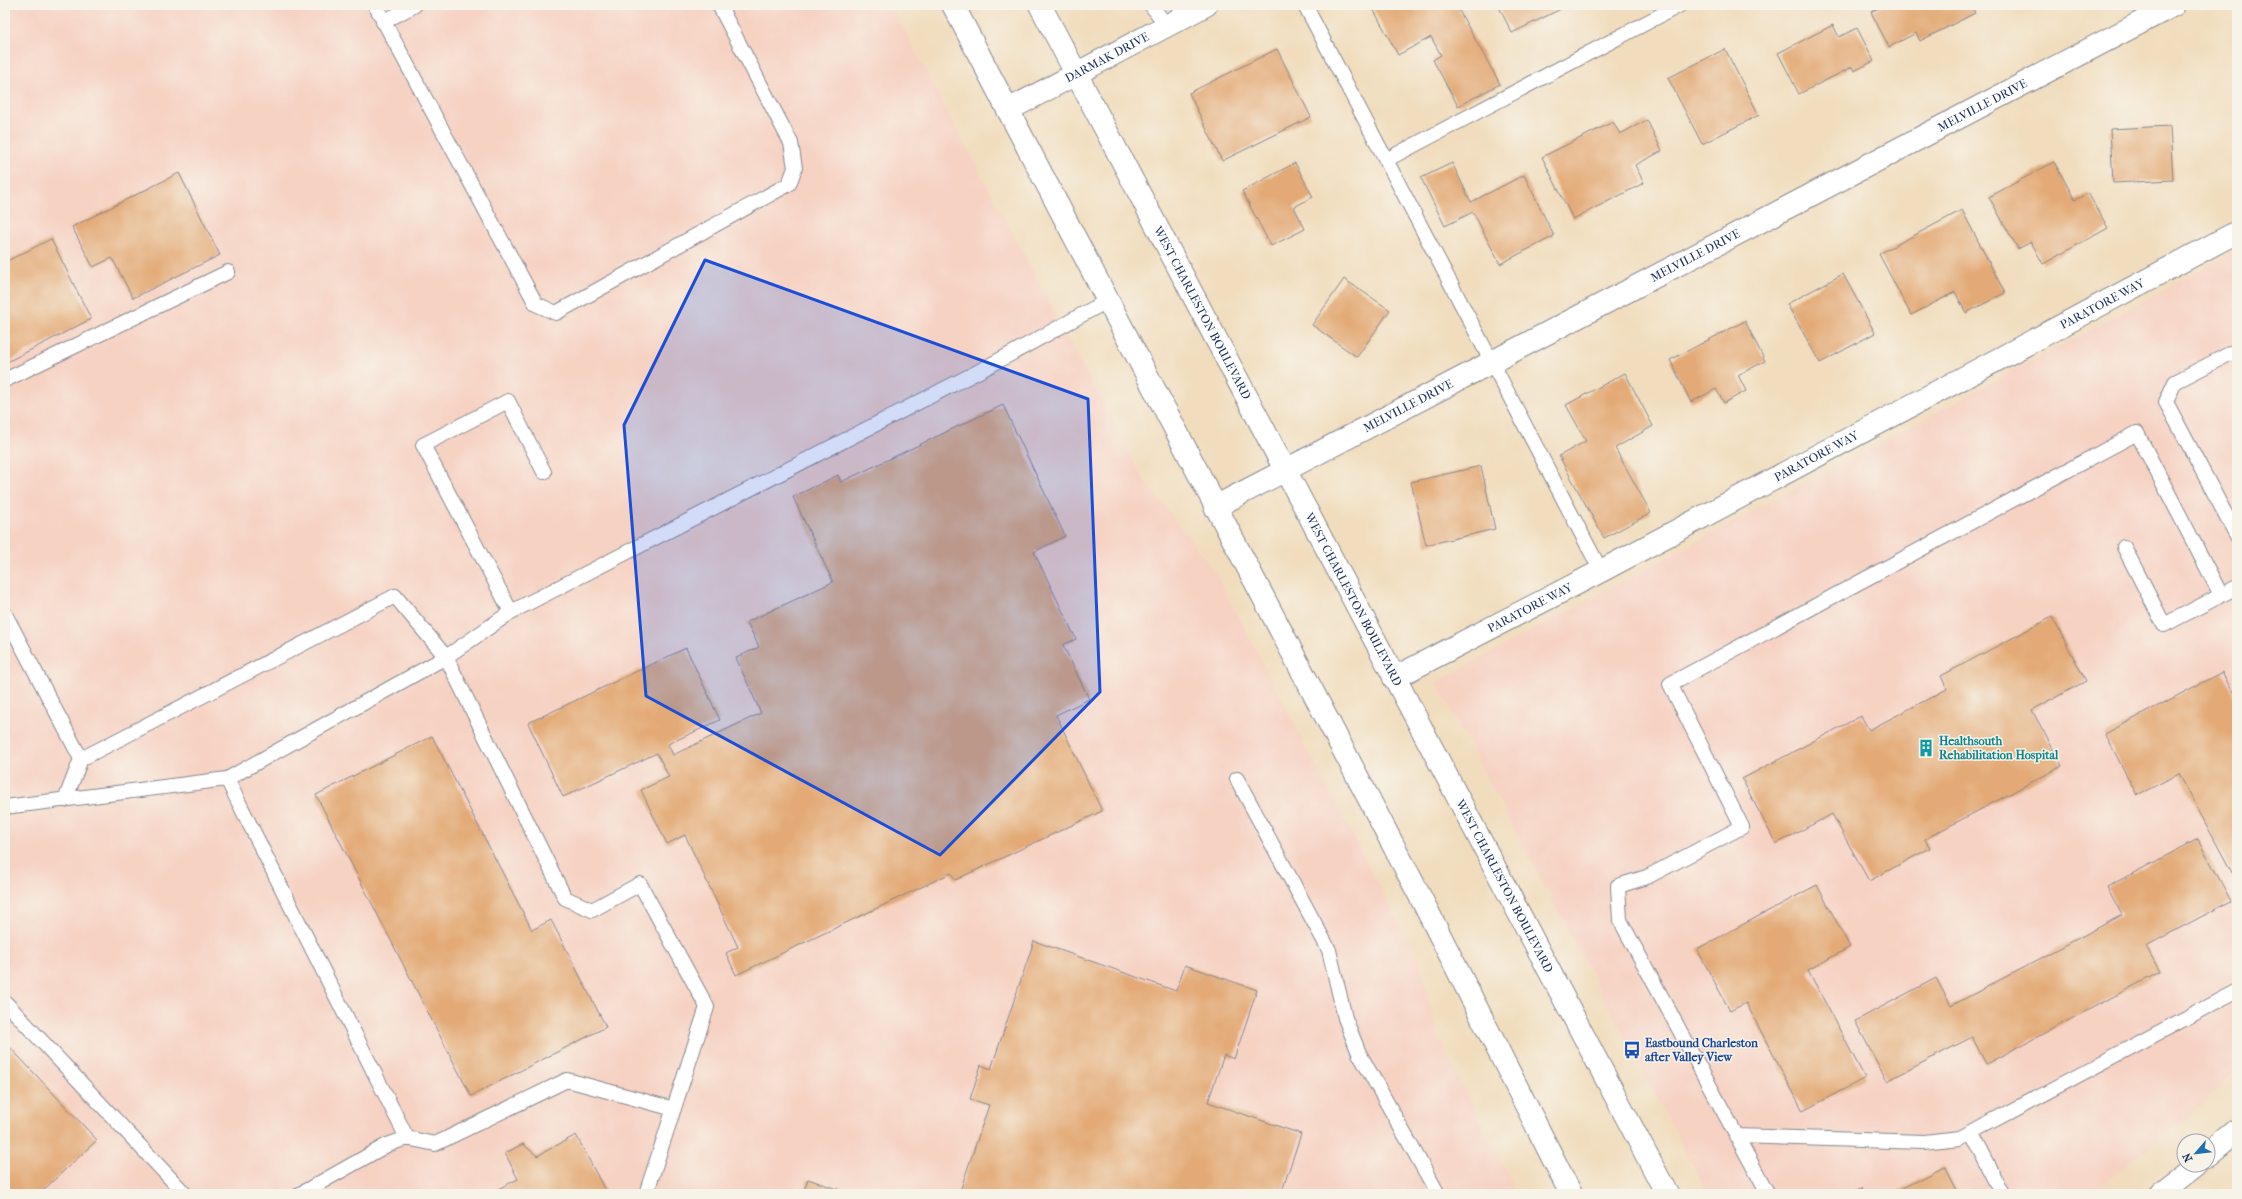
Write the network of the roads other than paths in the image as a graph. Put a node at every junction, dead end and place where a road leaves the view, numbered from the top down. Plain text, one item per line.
1 (375, 5) edge
2 (416, 5) edge
3 (719, 5) edge
4 (953, 5) edge
5 (1040, 5) edge
6 (1151, 5) edge
7 (1206, 5) edge
8 (1305, 5) edge
9 (1680, 5) edge
10 (2174, 5) edge
11 (384, 22) junction
12 (1167, 26) junction
13 (1077, 75) junction
14 (1008, 110) junction
15 (1386, 160) junction
16 (2237, 232) edge
17 (228, 272) dead end
18 (1107, 301) junction
19 (2237, 350) edge
20 (1492, 363) junction
21 (5, 380) edge
22 (544, 472) dead end
23 (1285, 472) junction
24 (1215, 507) junction
25 (2237, 536) edge
26 (2124, 547) dead end
27 (1601, 571) junction
28 (2237, 587) edge
29 (2221, 595) junction
30 (511, 612) junction
31 (5, 614) edge
32 (446, 658) junction
33 (1394, 678) junction
34 (81, 759) junction
35 (228, 779) junction
36 (1237, 779) dead end
37 (65, 800) junction
38 (5, 808) edge
39 (2237, 992) edge
40 (5, 1002) edge
41 (674, 1109) junction
42 (1970, 1132) junction
43 (2237, 1132) edge
44 (1736, 1136) junction
45 (407, 1138) junction
46 (2216, 1149) edge
47 (2186, 1173) edge
48 (185, 1194) edge
49 (300, 1194) edge
50 (646, 1194) edge
51 (1438, 1194) edge
52 (1571, 1194) edge
53 (1667, 1194) edge
54 (1768, 1194) edge
55 (2003, 1194) edge
56 (2160, 1194) edge

1 - 11 lane
2 - 11 lane
3 - 11 lane
4 - 14 main road
5 - 13 main road, WEST CHARLESTON BOULEVARD
6 - 12 lane
7 - 12 main road, DARMAK DRIVE
8 - 15 lane
9 - 15 lane
10 - 20 main road, MELVILLE DRIVE
12 - 13 main road, DARMAK DRIVE
13 - 14 main road, DARMAK DRIVE
13 - 23 main road, WEST CHARLESTON BOULEVARD
14 - 18 main road
15 - 20 lane
16 - 27 main road, PARATORE WAY
17 - 21 lane
18 - 24 main road
18 - 30 lane
19 - 25 lane
20 - 23 main road, MELVILLE DRIVE
20 - 27 lane
22 - 30 lane
23 - 24 main road, MELVILLE DRIVE
23 - 33 main road, WEST CHARLESTON BOULEVARD
24 - 52 main road
26 - 29 lane
27 - 33 main road, PARATORE WAY
28 - 29 lane
29 - 44 lane
30 - 32 lane
31 - 34 lane
32 - 34 lane
32 - 35 lane
32 - 41 lane
33 - 53 main road, WEST CHARLESTON BOULEVARD
34 - 37 lane
35 - 37 lane
35 - 45 lane
36 - 51 lane
37 - 38 lane
39 - 42 lane
40 - 48 lane
41 - 45 lane
41 - 50 lane
42 - 44 lane
42 - 55 lane
43 - 46 main road
44 - 54 lane
45 - 49 lane
47 - 56 main road

